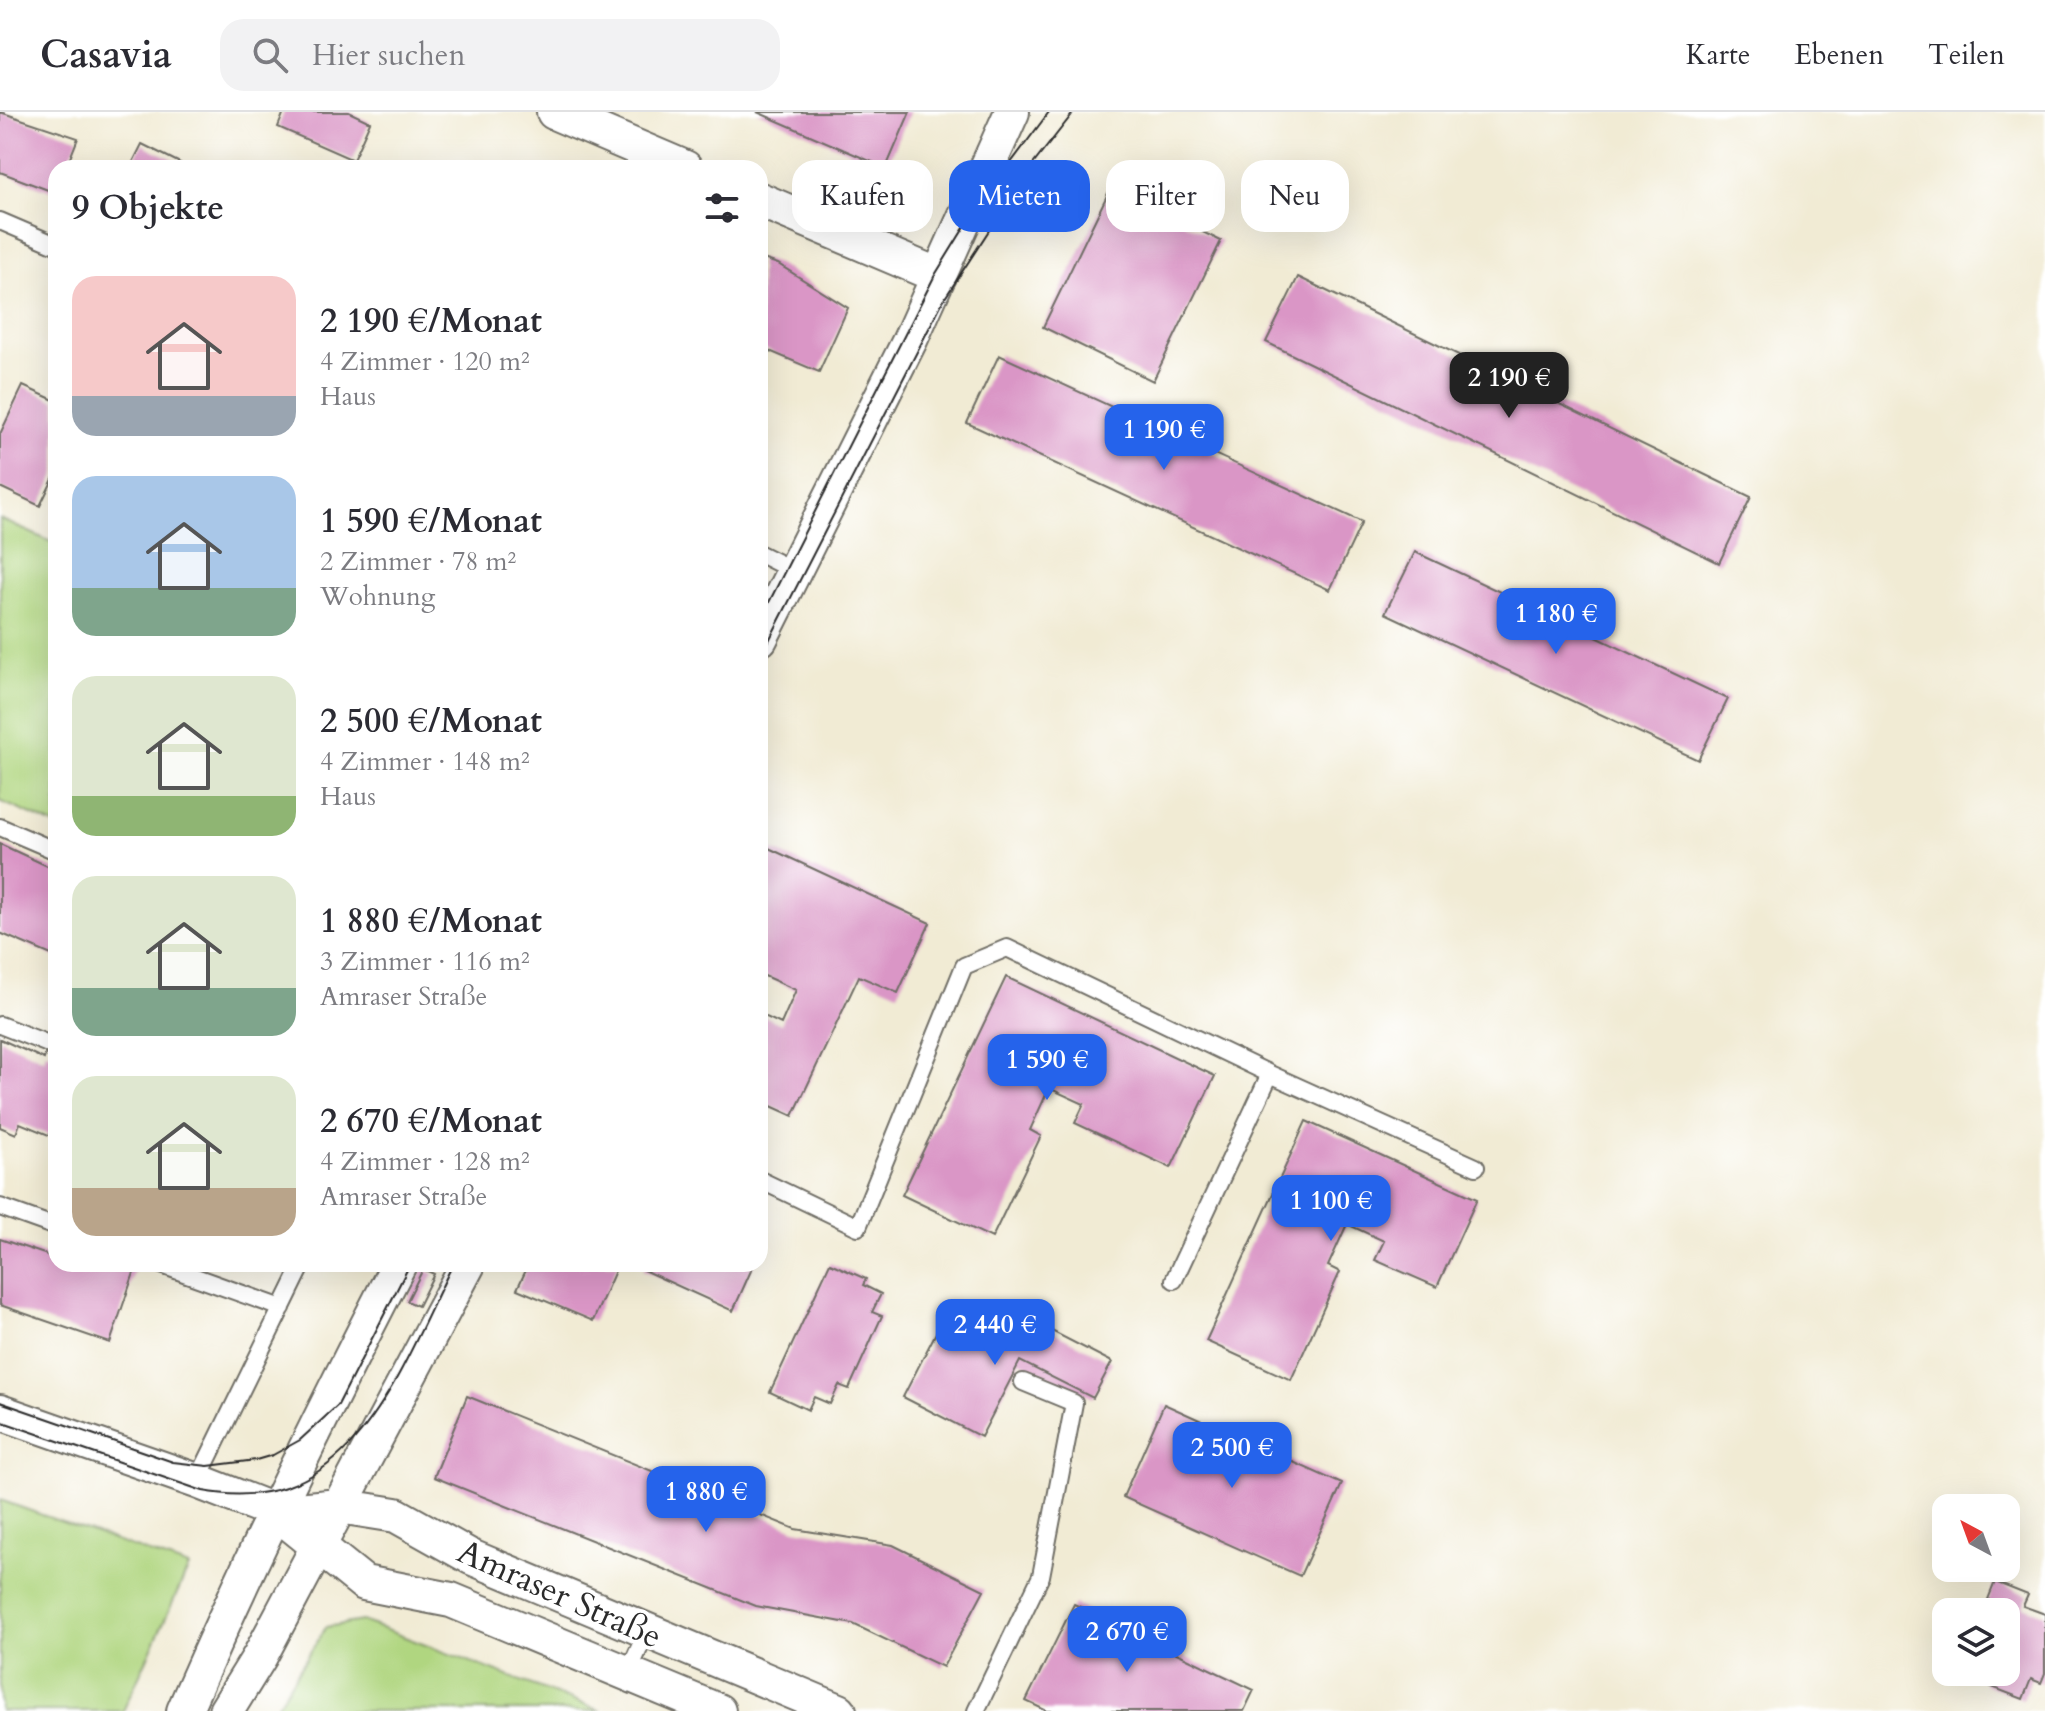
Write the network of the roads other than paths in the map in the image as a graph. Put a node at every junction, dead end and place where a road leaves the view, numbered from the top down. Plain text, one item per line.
1 (554, 112) edge
2 (1012, 112) edge
3 (666, 160) edge
4 (768, 203) edge
5 (0, 221) edge
6 (48, 242) edge
7 (939, 276) junction
8 (768, 558) edge
9 (794, 571) junction
10 (768, 623) edge
11 (0, 827) edge
12 (48, 848) edge
13 (0, 1025) edge
14 (48, 1044) edge
15 (1270, 1074) junction
16 (1476, 1167) dead end
17 (768, 1184) edge
18 (0, 1207) edge
19 (48, 1224) edge
20 (181, 1272) edge
21 (299, 1272) edge
22 (395, 1272) edge
23 (464, 1272) edge
24 (1174, 1280) dead end
25 (282, 1308) junction
26 (1023, 1382) dead end
27 (0, 1412) edge
28 (197, 1481) junction
29 (339, 1506) junction
30 (276, 1512) junction
31 (316, 1547) junction
32 (647, 1631) junction
33 (628, 1673) junction
34 (184, 1711) edge
35 (226, 1711) edge
36 (718, 1711) edge
37 (839, 1711) edge
38 (976, 1711) edge

1 - 3 street
2 - 7 street
4 - 7 street
5 - 6 lane
7 - 9 street
8 - 9 lane
9 - 10 street
11 - 12 lane
13 - 14 lane
15 - 16 lane
15 - 17 lane
15 - 24 lane
18 - 19 lane
20 - 25 lane
21 - 25 lane
22 - 30 street
23 - 29 street
25 - 28 lane
26 - 38 lane
27 - 28 street, Amraser Straße
28 - 30 street, Amraser Straße
29 - 30 street, Amraser Straße
29 - 31 street
29 - 32 street, Amraser Straße
30 - 31 street, Amraser Straße
30 - 34 street
31 - 33 street, Amraser Straße
31 - 35 street
32 - 33 lane
32 - 37 street, Amraser Straße
33 - 36 street, Amraser Straße

